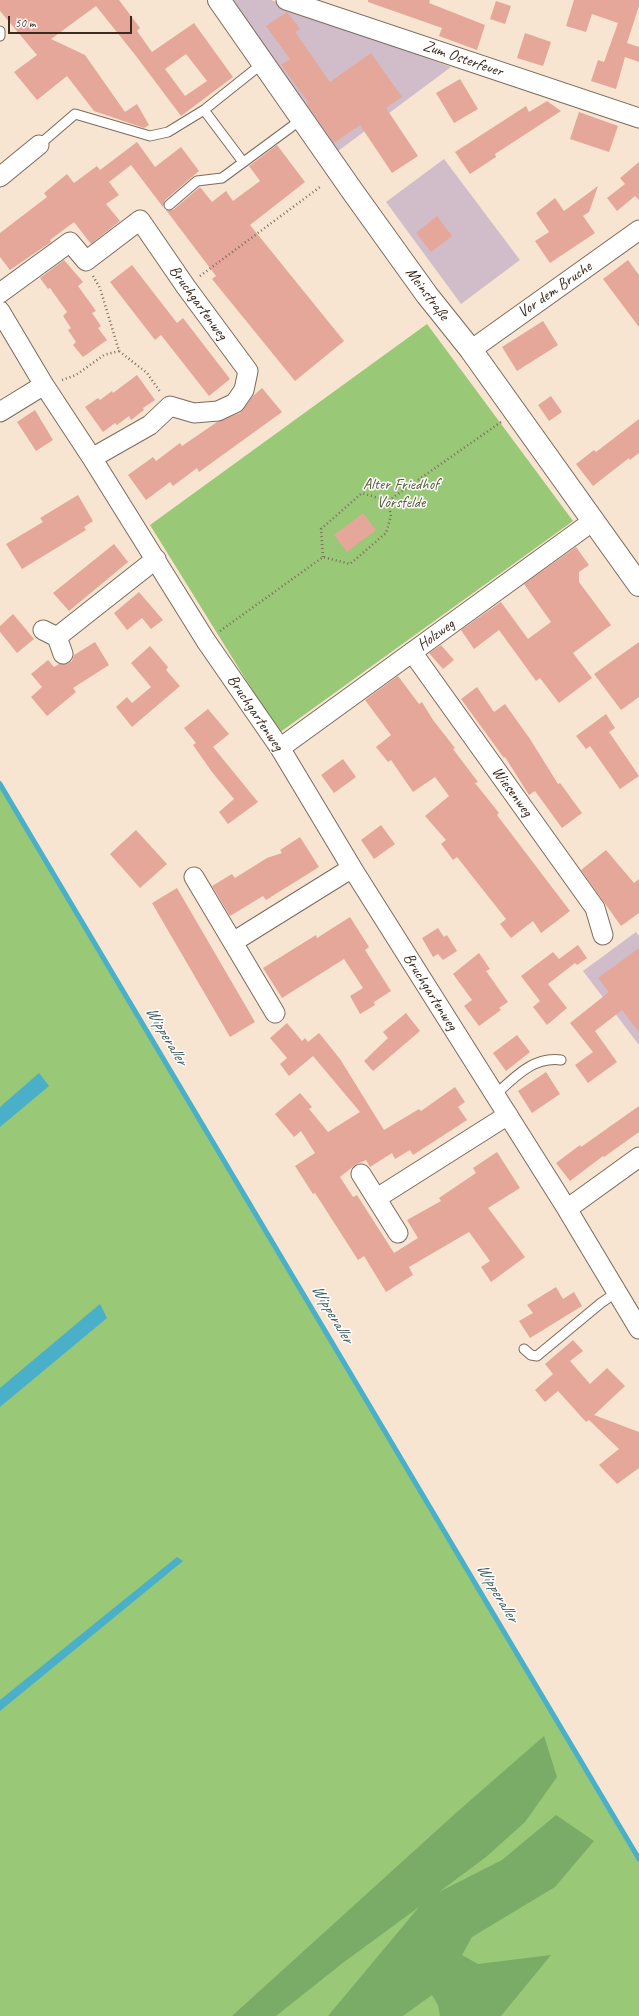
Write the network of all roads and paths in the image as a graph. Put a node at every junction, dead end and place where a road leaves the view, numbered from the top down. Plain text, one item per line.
1 (219, 0) edge
2 (286, 0) edge
3 (0, 31) edge
4 (0, 36) edge
5 (263, 63) junction
6 (204, 110) junction
7 (639, 118) edge
8 (302, 119) junction
9 (39, 145) joint
10 (243, 162) junction
11 (0, 177) edge
12 (320, 187) dead end
13 (169, 205) dead end
14 (639, 230) edge
15 (86, 261) junction
16 (186, 287) junction
17 (0, 292) edge
18 (0, 311) edge
19 (471, 350) junction
20 (120, 351) junction
21 (44, 385) junction
22 (170, 406) junction
23 (0, 412) edge
24 (514, 412) junction
25 (92, 458) junction
26 (388, 501) junction
27 (593, 521) junction
28 (323, 558) junction
29 (156, 559) junction
30 (639, 585) edge
31 (55, 640) dead end
32 (206, 641) junction
33 (412, 652) junction
34 (280, 748) junction
35 (352, 868) junction
36 (194, 877) dead end
37 (603, 935) dead end
38 (233, 942) junction
39 (275, 1013) dead end
40 (561, 1060) dead end
41 (495, 1095) junction
42 (508, 1116) junction
43 (639, 1157) edge
44 (361, 1174) dead end
45 (377, 1198) junction
46 (567, 1210) junction
47 (398, 1233) dead end
48 (617, 1292) junction
49 (639, 1329) edge
50 (524, 1349) dead end

1 - 5 street, Meinstraße
2 - 7 street, Zum Osterfeuer
3 - 4 lane
5 - 6 lane
5 - 8 street, Meinstraße
6 - 9 lane
6 - 10 lane
8 - 10 lane
8 - 19 street, Meinstraße
9 - 11 street
10 - 13 lane
12 - 16 path
14 - 19 street, Vor dem Bruche
15 - 16 street, Bruchgartenweg
15 - 17 street
15 - 20 path
16 - 22 street, Bruchgartenweg
18 - 21 street, Bruchgartenweg
19 - 24 street, Meinstraße
20 - 21 path
20 - 22 path
21 - 23 street
21 - 25 street, Bruchgartenweg
22 - 25 street
24 - 26 path
24 - 27 street, Meinstraße
25 - 29 street, Bruchgartenweg
26 - 28 path
26 - 28 path
27 - 30 street, Meinstraße
27 - 33 street, Holzweg
28 - 32 path
29 - 31 street
29 - 32 street, Bruchgartenweg
32 - 34 street, Bruchgartenweg
33 - 34 street, Holzweg
33 - 37 street, Wiesenweg
34 - 35 street, Bruchgartenweg
35 - 38 street
35 - 41 street, Bruchgartenweg
36 - 38 street
38 - 39 street
40 - 41 lane
41 - 42 street, Bruchgartenweg
42 - 45 street
42 - 46 street, Bruchgartenweg
43 - 46 street
44 - 45 street
45 - 47 street
46 - 48 street, Bruchgartenweg
48 - 49 street, Bruchgartenweg
48 - 50 lane

